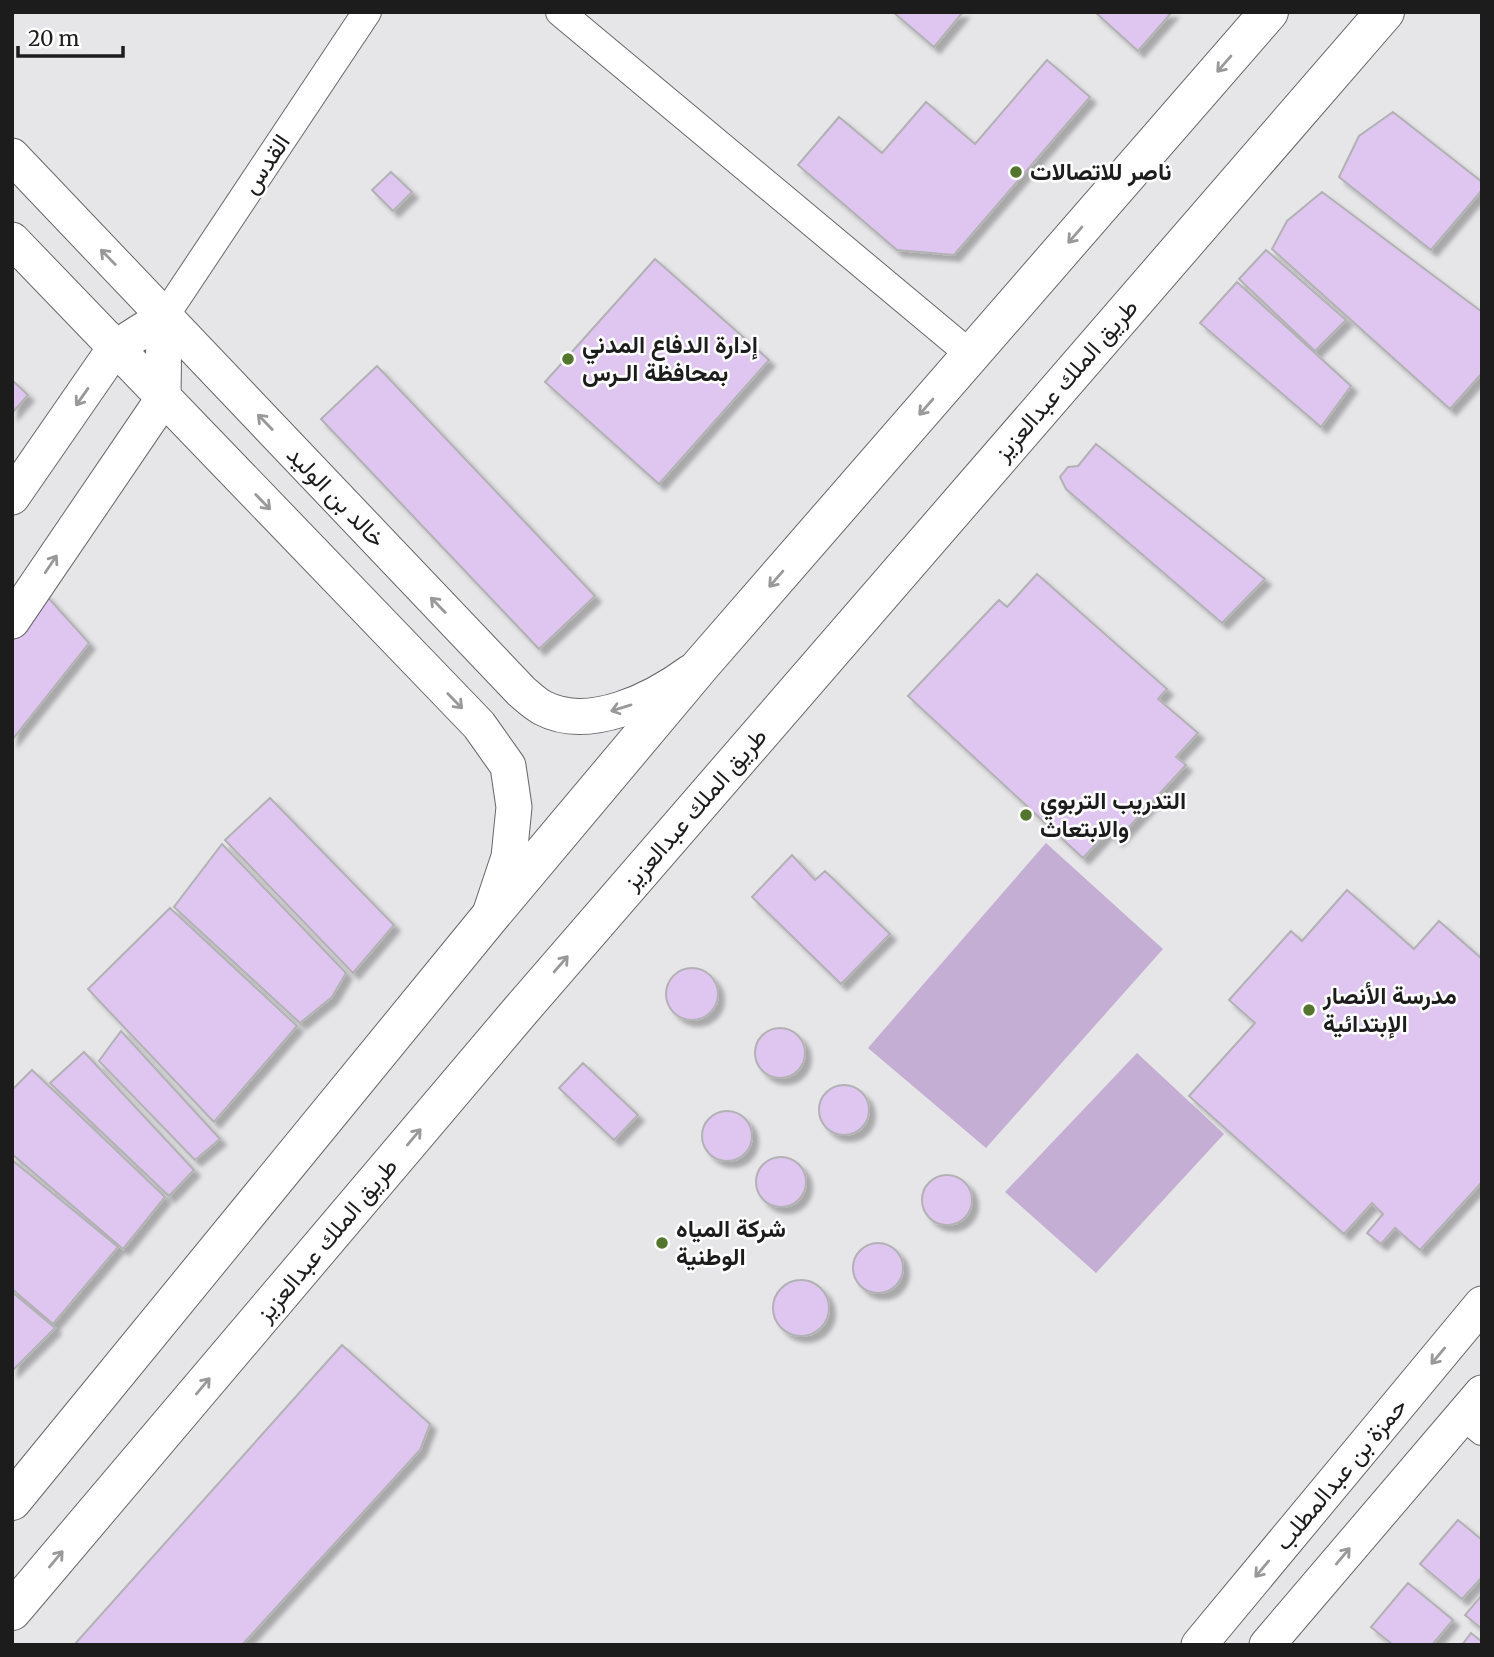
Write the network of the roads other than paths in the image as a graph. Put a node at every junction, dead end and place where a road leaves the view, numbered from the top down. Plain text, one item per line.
1 (367, 12) edge
2 (560, 12) edge
3 (1269, 12) edge
4 (1385, 12) edge
5 (12, 156) edge
6 (12, 240) edge
7 (164, 317) junction
8 (115, 348) junction
9 (971, 355) junction
10 (163, 399) junction
11 (12, 497) edge
12 (12, 621) edge
13 (702, 664) junction
14 (488, 919) junction
15 (1482, 1304) edge
16 (1475, 1413) edge
17 (12, 1501) edge
18 (12, 1611) edge
19 (1199, 1645) edge
20 (1267, 1645) edge

1 - 7 street, القدس
2 - 9 street
3 -> 9 highway
18 -> 4 highway, طريق الملك عبدالعزيز
7 -> 5 street, خالد بن الوليد
6 - 8 street
7 - 8 street, القدس
7 - 10 street
13 -> 7 street, خالد بن الوليد
8 - 10 street
8 -> 11 street, القدس
9 -> 13 highway
12 -> 10 street
10 -> 14 street
13 - 14 highway
14 - 17 highway
15 -> 19 street, حمزة بن عبدالمطلب
20 -> 16 street

